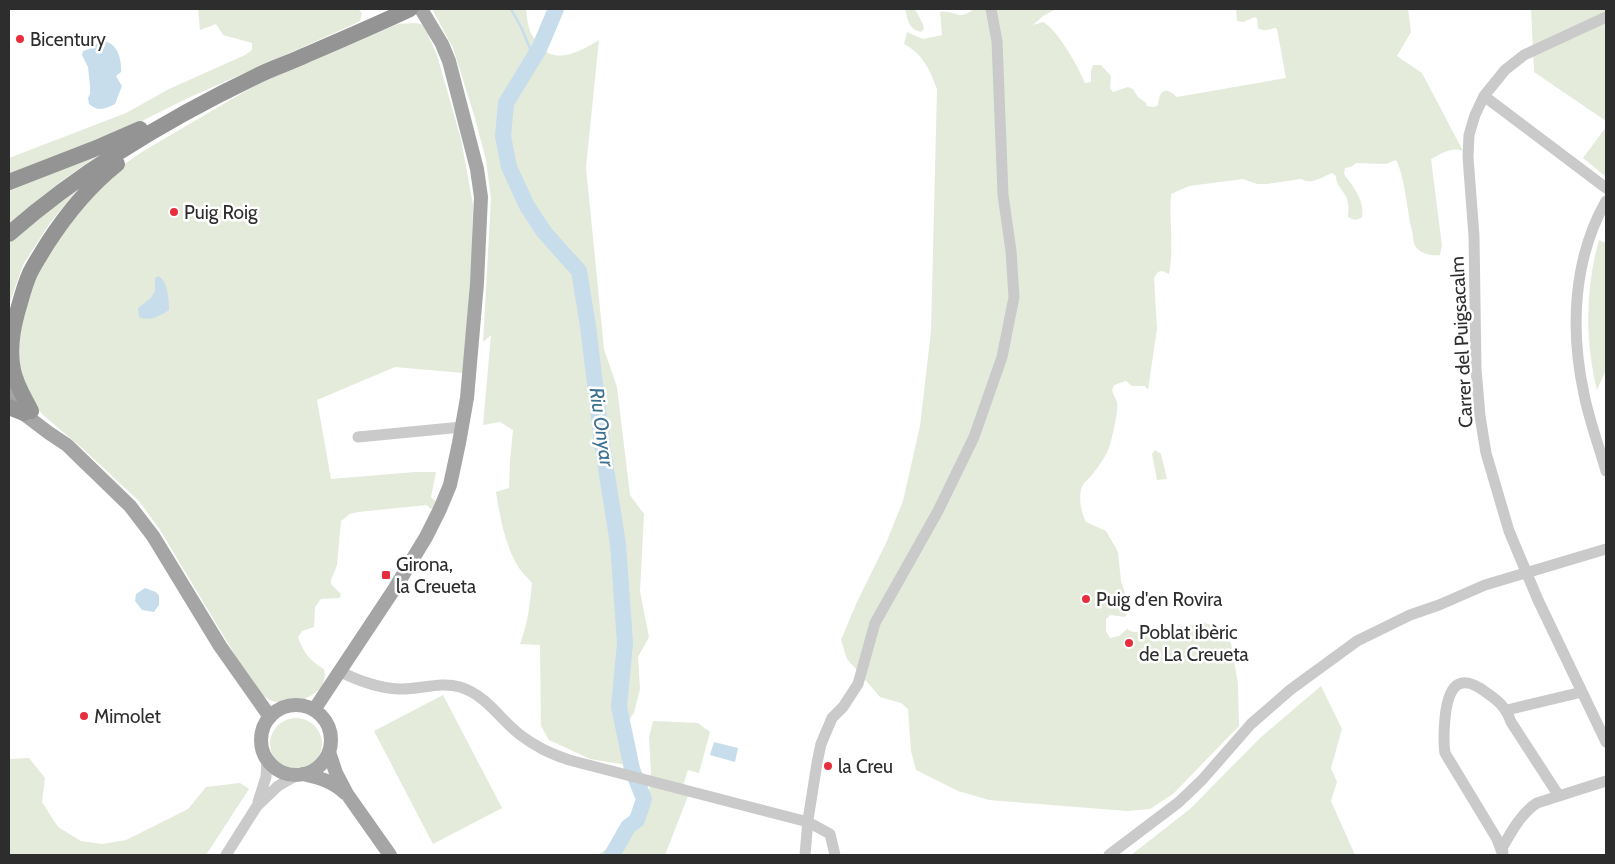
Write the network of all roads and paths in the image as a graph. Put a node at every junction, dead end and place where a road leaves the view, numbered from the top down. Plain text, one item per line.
1 (410, 9) edge
2 (421, 9) edge
3 (991, 9) edge
4 (1606, 17) edge
5 (1484, 96) junction
6 (209, 100) junction
7 (187, 112) junction
8 (9, 182) edge
9 (1606, 188) edge
10 (1606, 201) edge
11 (9, 234) edge
12 (22, 297) junction
13 (9, 319) edge
14 (9, 392) edge
15 (9, 402) edge
16 (21, 410) edge
17 (462, 427) junction
18 (358, 437) dead end
19 (1606, 471) edge
20 (1606, 549) edge
21 (1528, 573) junction
22 (341, 672) junction
23 (1582, 692) junction
24 (314, 710) junction
25 (1507, 710) junction
26 (270, 717) junction
27 (1606, 742) edge
28 (329, 752) junction
29 (267, 760) junction
30 (300, 775) junction
31 (1606, 781) edge
32 (347, 794) junction
33 (1559, 796) junction
34 (257, 806) junction
35 (808, 822) junction
36 (1504, 854) edge
37 (226, 855) edge
38 (390, 855) edge
39 (805, 855) edge
40 (835, 855) edge
41 (1109, 855) edge

1 - 6 highway
2 - 17 main road
3 - 35 street
4 - 5 street, Carrer del Puigsacalm
5 - 9 street
5 - 21 street, Carrer del Puigsacalm
6 - 7 highway
6 - 8 highway
7 - 11 highway
7 - 12 highway
10 - 19 street
12 - 13 highway
12 - 16 highway
14 - 16 main road
15 - 16 main road
16 - 26 main road
17 - 18 street
17 - 22 main road
20 - 21 street
21 - 23 street, Carrer del Puigsacalm
21 - 41 street
22 - 24 main road
22 - 35 street
23 - 25 street
23 - 27 street, Carrer del Puigsacalm
24 - 26 main road
24 - 28 main road
25 - 33 street
25 - 36 street
26 - 29 main road
28 - 30 main road
28 - 32 main road
29 - 30 main road
29 - 34 street
30 - 32 main road
30 - 34 street
31 - 33 street
32 - 38 main road
33 - 36 street
34 - 37 street
35 - 39 street
35 - 40 street

